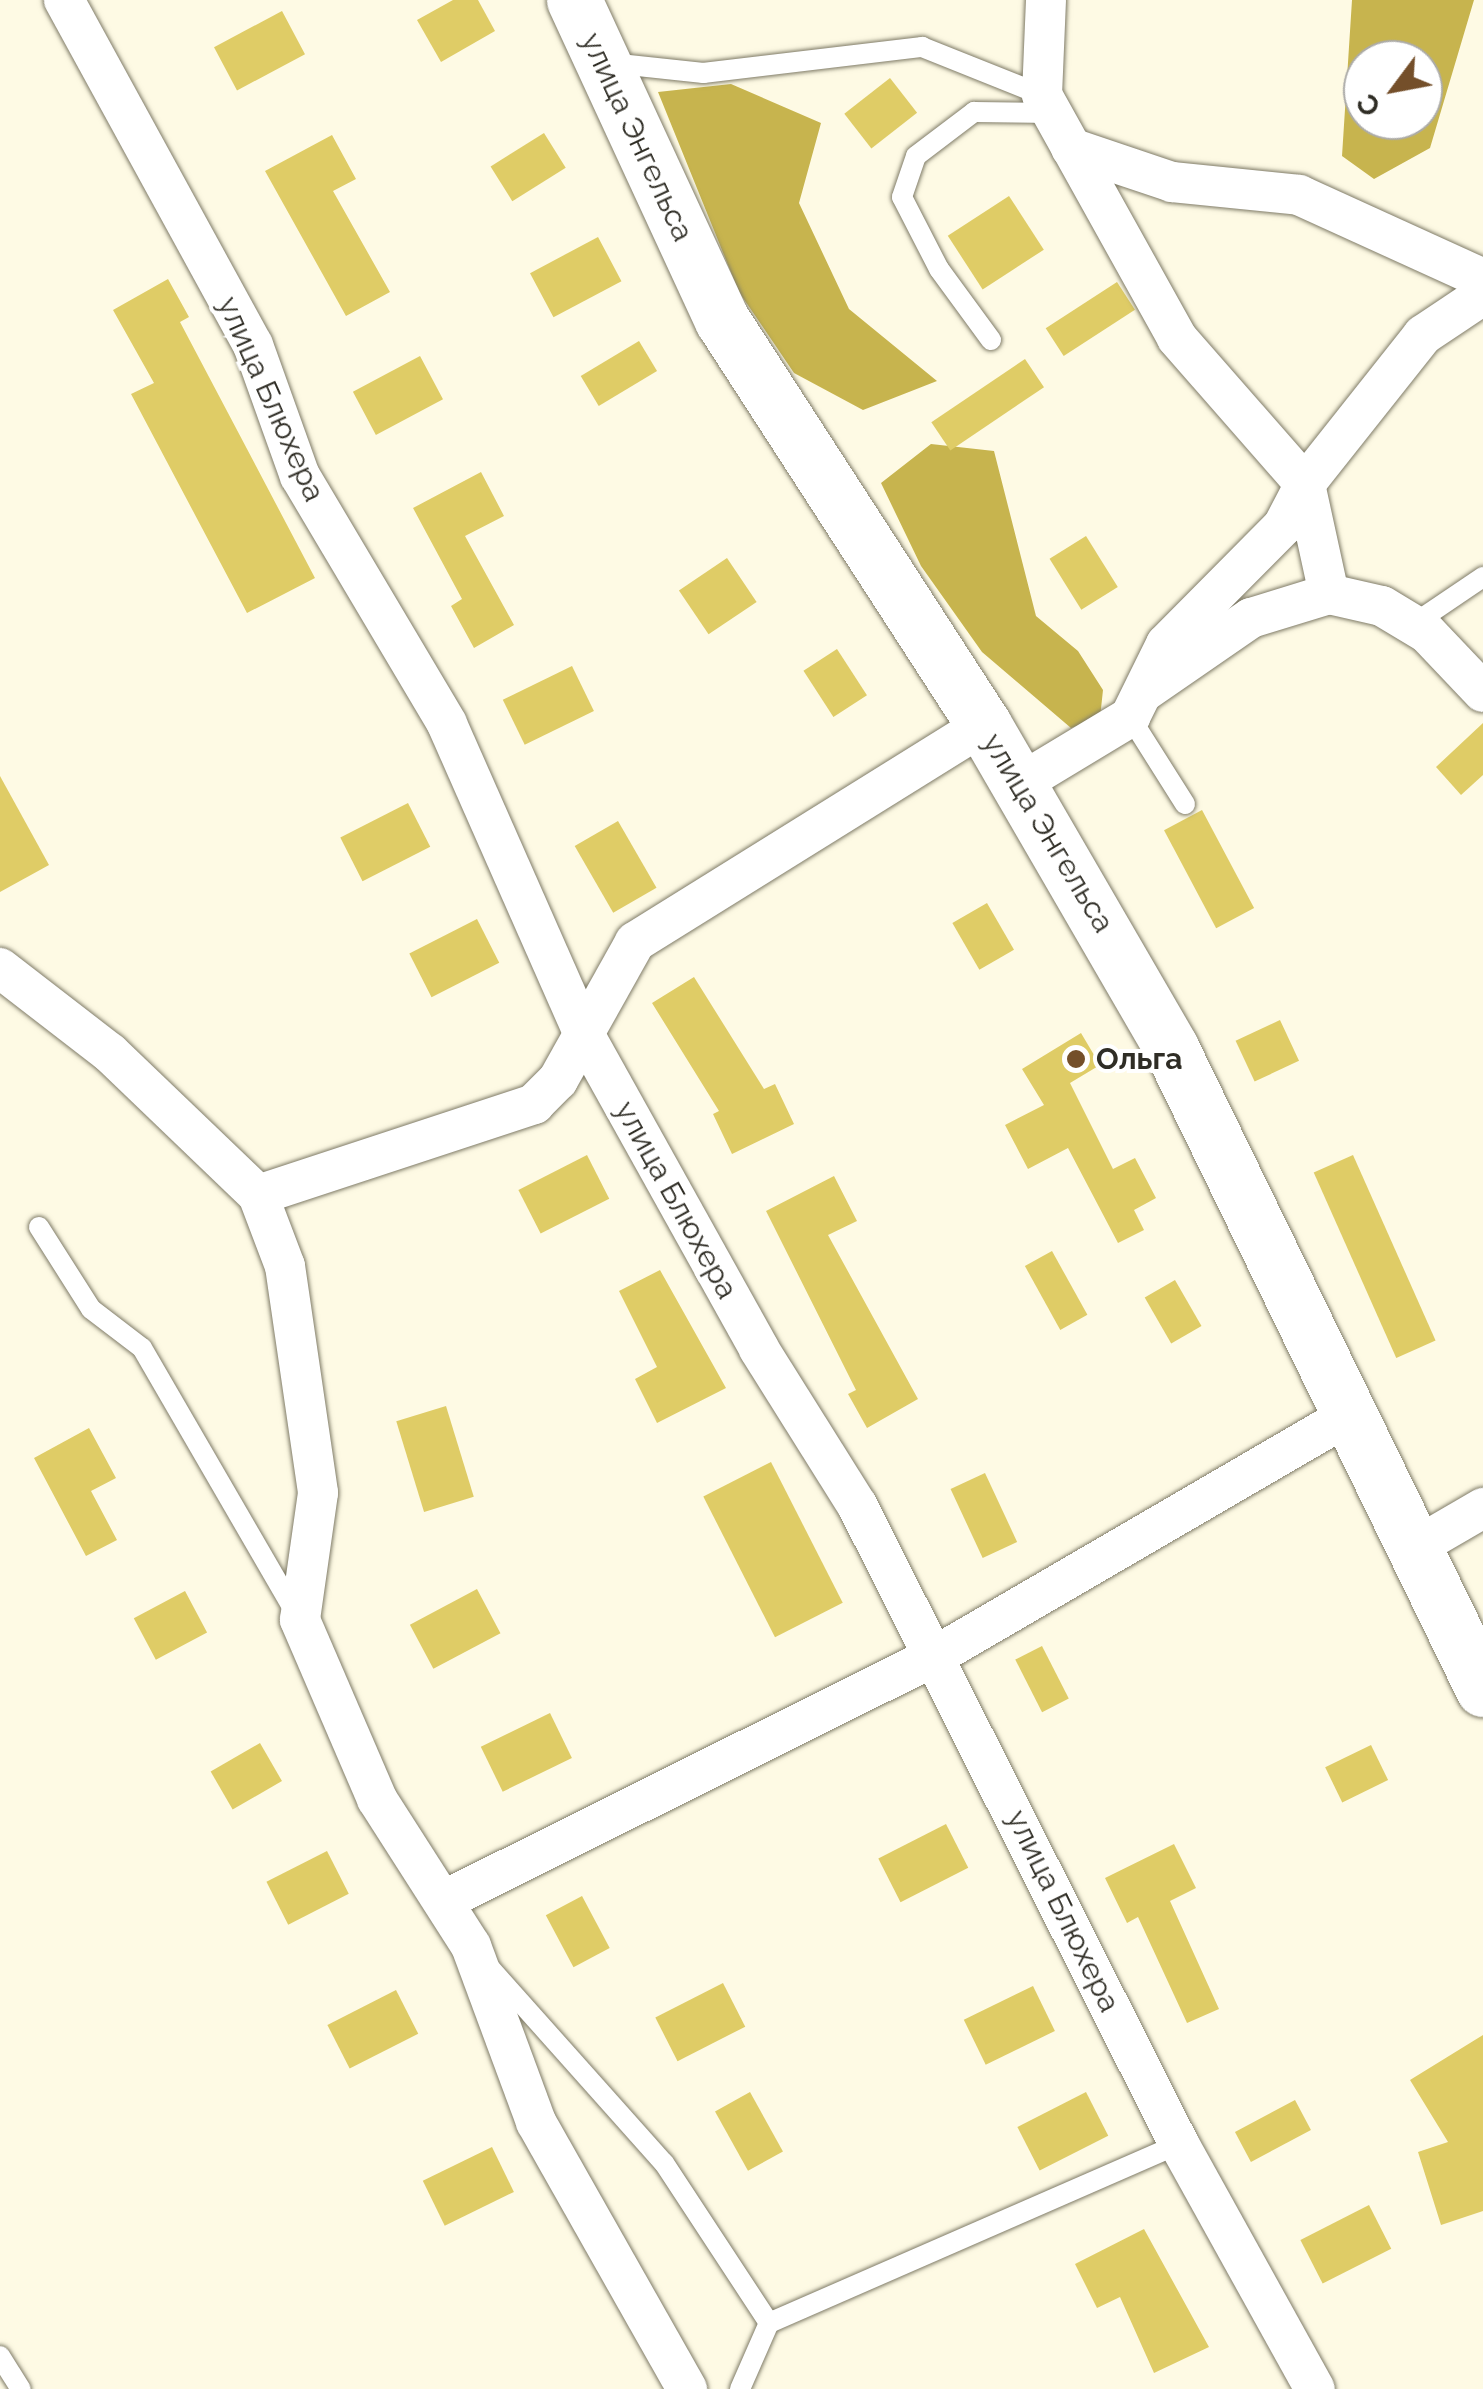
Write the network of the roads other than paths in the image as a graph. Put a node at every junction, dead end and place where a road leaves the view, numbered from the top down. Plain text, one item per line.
1 (64, 0) edge
2 (574, 0) edge
3 (1046, 0) edge
4 (603, 62) junction
5 (1055, 119) junction
6 (1483, 279) edge
7 (1483, 295) edge
8 (990, 340) dead end
9 (1305, 484) junction
10 (1483, 578) edge
11 (1329, 594) junction
12 (1412, 624) junction
13 (1483, 692) edge
14 (1138, 704) junction
15 (984, 725) junction
16 (1019, 784) junction
17 (1185, 804) dead end
18 (0, 968) edge
19 (584, 1034) junction
20 (258, 1195) junction
21 (39, 1227) dead end
22 (1352, 1413) junction
23 (1483, 1508) edge
24 (1416, 1547) junction
25 (300, 1620) junction
26 (937, 1655) junction
27 (1483, 1689) edge
28 (445, 1900) junction
29 (471, 1946) junction
30 (1178, 2144) junction
31 (769, 2324) junction
32 (0, 2356) edge
33 (21, 2389) edge
34 (687, 2389) edge
35 (740, 2389) edge
36 (1314, 2389) edge

1 - 19 street, улица Блюхера
2 - 4 main road, улица Энгельса
3 - 5 street
4 - 5 lane
4 - 15 main road, улица Энгельса
5 - 6 street
5 - 8 lane
5 - 9 street
7 - 9 street
9 - 11 street
9 - 14 street
10 - 12 lane
11 - 12 street
11 - 14 street
12 - 13 street
14 - 16 street
14 - 17 lane
15 - 16 main road, улица Энгельса
15 - 19 street
16 - 22 main road, улица Энгельса
18 - 20 street
19 - 20 street
19 - 26 street, улица Блюхера
20 - 25 street
21 - 25 lane
22 - 24 main road, улица Энгельса
22 - 26 street
23 - 24 street
24 - 27 main road, улица Энгельса
25 - 28 street
26 - 28 street
26 - 30 street, улица Блюхера
28 - 29 street
29 - 31 lane
29 - 34 street
30 - 31 lane
30 - 36 street, улица Блюхера
31 - 35 lane
32 - 33 lane

